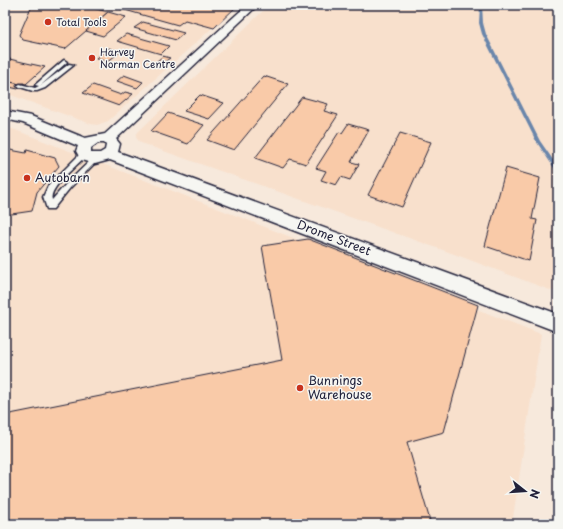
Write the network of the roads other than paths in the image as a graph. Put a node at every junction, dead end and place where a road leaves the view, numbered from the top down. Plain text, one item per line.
1 (253, 5) edge
2 (68, 64) dead end
3 (20, 86) dead end
4 (5, 106) edge
5 (5, 115) edge
6 (26, 119) junction
7 (85, 149) junction
8 (105, 150) junction
9 (558, 323) edge

1 - 8 street
2 - 3 lane
4 - 6 street
5 - 6 street
6 - 7 street
7 - 8 street, Drome Street
7 - 8 street
7 - 8 lane
8 - 9 street, Drome Street

